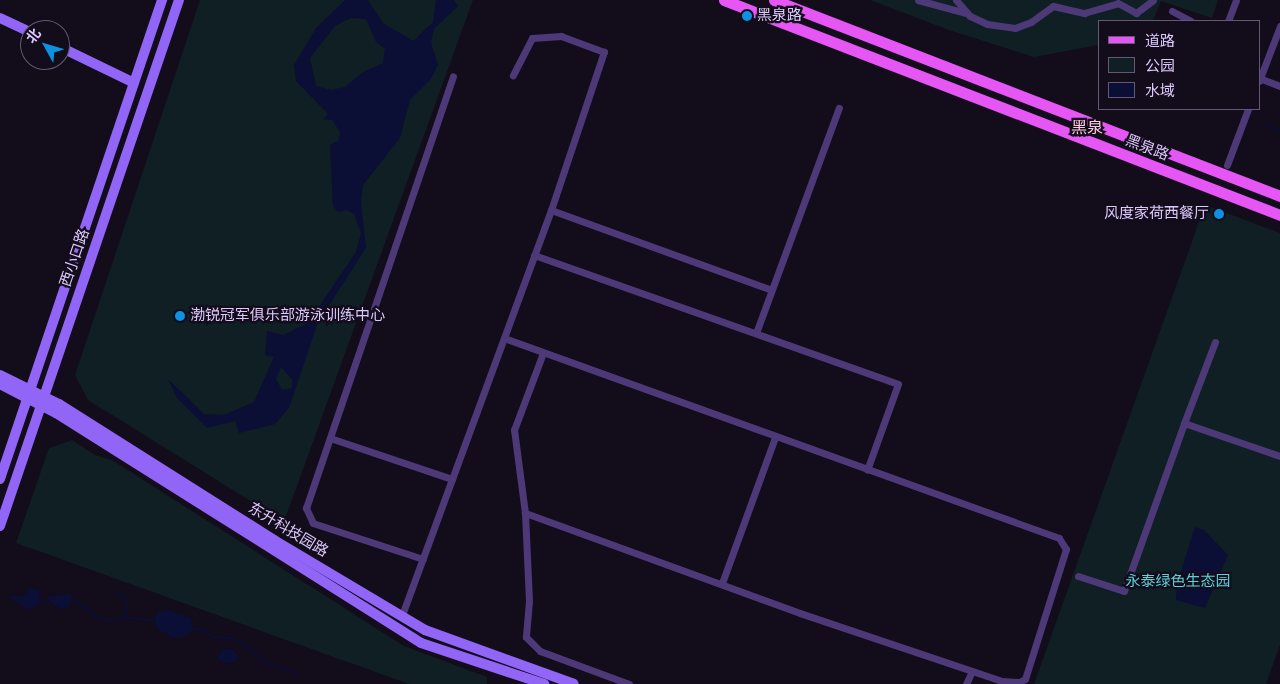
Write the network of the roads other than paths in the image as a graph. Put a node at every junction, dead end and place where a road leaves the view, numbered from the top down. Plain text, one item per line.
1 (162, 0) edge
2 (179, 0) edge
3 (724, 0) edge
4 (774, 0) edge
5 (918, 0) edge
6 (956, 0) edge
7 (1153, 0) edge
8 (1236, 0) edge
9 (1172, 11) dead end
10 (966, 13) junction
11 (0, 18) edge
12 (1189, 20) edge
13 (1228, 20) edge
14 (1280, 26) edge
15 (20, 27) edge
16 (70, 52) edge
17 (453, 76) dead end
18 (513, 76) dead end
19 (1260, 76) edge
20 (1260, 79) edge
21 (134, 83) junction
22 (1280, 86) edge
23 (839, 108) dead end
24 (1248, 110) edge
25 (1227, 165) dead end
26 (1280, 196) edge
27 (551, 210) junction
28 (1280, 215) edge
29 (534, 255) junction
30 (769, 289) junction
31 (756, 333) junction
32 (504, 338) junction
33 (1215, 342) dead end
34 (543, 353) junction
35 (0, 374) edge
36 (0, 384) edge
37 (29, 393) junction
38 (43, 400) junction
39 (1184, 423) junction
40 (774, 437) junction
41 (330, 438) junction
42 (1280, 456) edge
43 (867, 470) junction
44 (0, 479) edge
45 (452, 479) junction
46 (526, 513) junction
47 (0, 526) edge
48 (423, 559) junction
49 (1078, 576) dead end
50 (722, 584) junction
51 (402, 615) junction
52 (972, 671) junction
53 (544, 684) edge
54 (574, 684) edge
55 (629, 684) edge
56 (966, 684) edge

1 - 21 street, 西小口路
2 - 38 street, 西小口路
3 - 28 main road, 黑泉路
4 - 26 main road, 黑泉路
5 - 10 street
6 - 10 street
7 - 10 street
8 - 13 street
9 - 12 street
11 - 15 street
14 - 19 street
16 - 21 street
17 - 41 street
18 - 27 street
20 - 22 street
21 - 37 street, 西小口路
23 - 30 street
24 - 25 street
27 - 29 street
27 - 30 street
29 - 31 street
29 - 32 street
30 - 31 street
31 - 43 street
32 - 34 street
32 - 45 street
33 - 39 street
34 - 40 street
34 - 46 street
35 - 37 street, 东升科技园路
36 - 37 street, 东升科技园路
37 - 38 street, 东升科技园路
37 - 44 street, 西小口路
38 - 47 street, 西小口路
38 - 51 street, 东升科技园路
38 - 53 street, 东升科技园路
39 - 42 street
39 - 49 street
40 - 43 street
40 - 50 street
41 - 45 street
41 - 48 street
43 - 52 street
45 - 48 street
46 - 50 street
46 - 55 street
48 - 51 street
50 - 52 street
51 - 54 street, 东升科技园路
52 - 56 street

